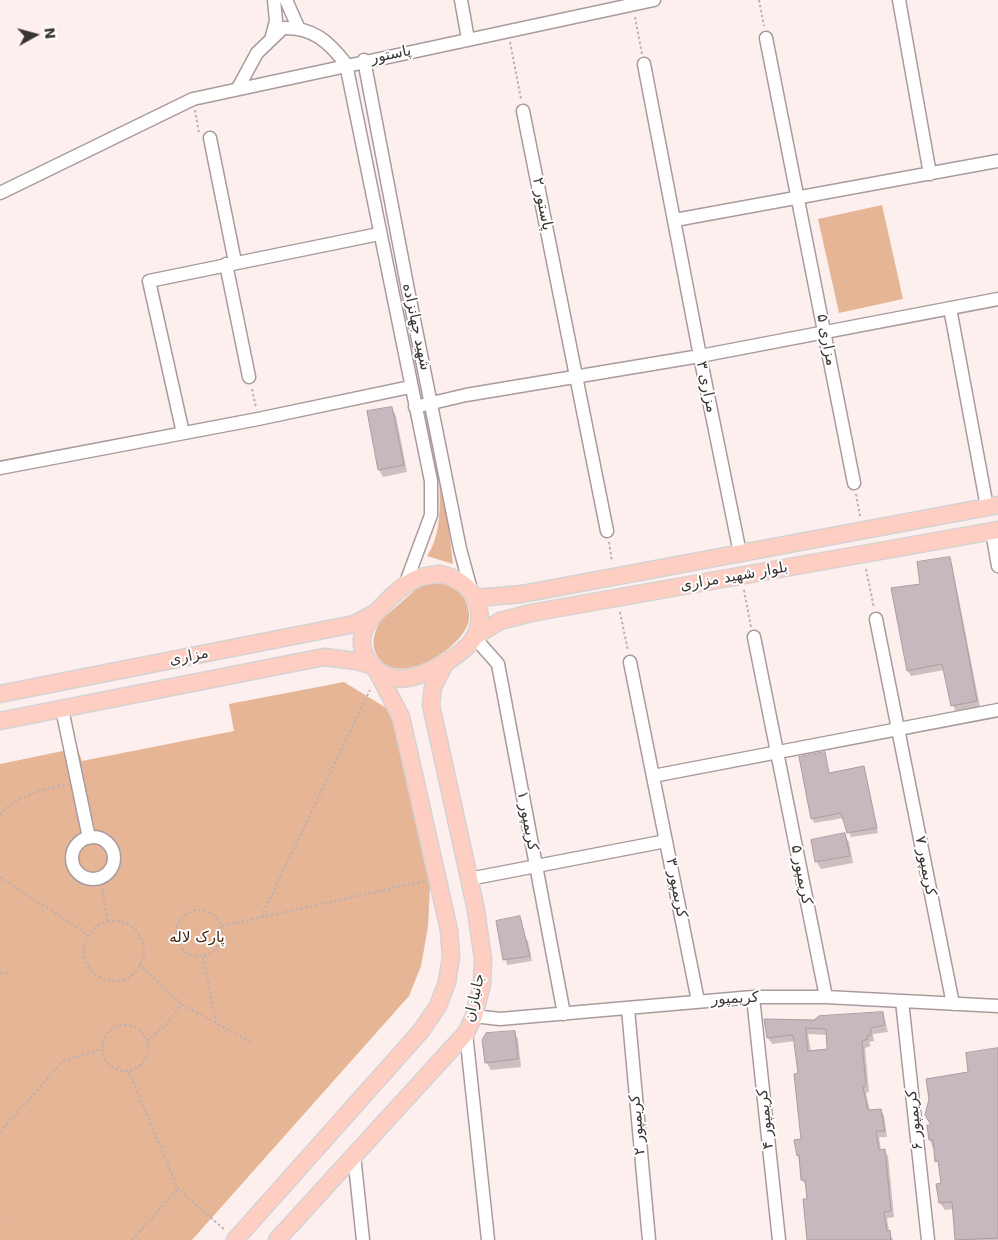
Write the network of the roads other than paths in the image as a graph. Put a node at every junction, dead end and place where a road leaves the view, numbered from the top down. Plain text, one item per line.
1 (274, 0) edge
2 (286, 0) edge
3 (461, 0) edge
4 (654, 0) edge
5 (899, 0) edge
6 (298, 27) junction
7 (766, 38) road end
8 (468, 39) junction
9 (270, 40) junction
10 (364, 60) junction
11 (346, 64) junction
12 (644, 64) road end
13 (238, 88) junction
14 (523, 111) road end
15 (210, 138) road end
16 (998, 162) edge
17 (930, 174) junction
18 (0, 194) edge
19 (798, 198) junction
20 (675, 220) junction
21 (379, 234) junction
22 (230, 263) junction
23 (998, 299) edge
24 (950, 308) junction
25 (824, 333) junction
26 (700, 356) junction
27 (575, 376) junction
28 (249, 377) road end
29 (410, 387) junction
30 (431, 403) junction
31 (415, 407) junction
32 (183, 433) junction
33 (0, 468) edge
34 (854, 483) road end
35 (993, 506) edge
36 (606, 531) road end
37 (995, 531) edge
38 (740, 553) junction
39 (998, 566) edge
40 (405, 585) junction
41 (474, 595) junction
42 (375, 613) junction
43 (876, 618) road end
44 (474, 637) junction
45 (754, 638) road end
46 (447, 660) junction
47 (630, 662) road end
48 (375, 669) junction
49 (0, 694) edge
50 (62, 709) junction
51 (998, 710) edge
52 (0, 721) edge
53 (898, 729) junction
54 (776, 752) junction
55 (653, 776) junction
56 (89, 838) junction
57 (666, 841) junction
58 (536, 866) junction
59 (469, 878) junction
60 (753, 997) junction
61 (826, 997) junction
62 (698, 1001) junction
63 (902, 1001) junction
64 (952, 1004) junction
65 (998, 1006) edge
66 (628, 1009) junction
67 (564, 1014) junction
68 (474, 1016) junction
69 (466, 1033) junction
70 (354, 1155) junction
71 (235, 1240) edge
72 (277, 1240) edge
73 (363, 1240) edge
74 (488, 1240) edge
75 (649, 1240) edge
76 (779, 1240) edge
77 (928, 1240) edge

1 - 9 street
2 - 6 street
3 - 8 street
4 - 8 street, پاستور
5 - 17 street
6 - 9 street
6 - 11 street
7 - 19 street, مزاری ۵
8 - 10 street, پاستور
9 - 13 street
10 - 11 street, پاستور
10 - 30 street, شهید جهانزاده
11 - 13 street, پاستور
11 - 21 street, شهید جهانزاده
12 - 20 street, مزاری ۳
13 - 18 street, پاستور
14 - 27 street, پاستور ۲
15 - 22 street
16 - 17 street
17 - 19 street
19 - 20 street
19 - 25 street, مزاری ۵
20 - 26 street, مزاری ۳
21 - 22 street
21 - 29 street, شهید جهانزاده
22 - 28 street
22 - 32 street
23 - 24 street
24 - 25 street
24 - 35 street
25 - 26 street
25 - 34 street, مزاری ۵
26 - 27 street
26 - 38 street, مزاری ۳
27 - 30 street
27 - 36 street, پاستور ۲
29 - 31 street, شهید جهانزاده
29 - 32 street
30 - 31 street
30 - 41 street, شهید جهانزاده
31 - 40 street, شهید جهانزاده
32 - 33 street
35 - 37 main road
35 - 38 main road, بلوار شهید مزاری
37 - 39 street
37 - 44 main road, بلوار شهید مزاری
38 - 41 main road, بلوار شهید مزاری
40 - 41 main road
40 - 42 main road
41 - 44 main road
42 - 48 main road
42 - 49 main road, مزاری
43 - 53 street, کریمپور ۷
44 - 46 main road
44 - 58 street, کریمپور ۱
45 - 54 street, کریمپور ۵
46 - 48 main road
46 - 59 main road, جانبازان
47 - 55 street, کریمپور ۳
48 - 50 main road
48 - 71 main road, جانبازان
50 - 52 main road
50 - 56 street
51 - 53 street
53 - 54 street
53 - 64 street, کریمپور ۷
54 - 55 street
54 - 61 street, کریمپور ۵
55 - 57 street, کریمپور ۳
56 - 56 street
57 - 58 street
57 - 62 street, کریمپور ۳
58 - 59 street
58 - 67 street, کریمپور ۱
59 - 68 main road, جانبازان
60 - 61 street, کریمپور
60 - 62 street, کریمپور
60 - 76 street, کریمپور ۴
61 - 63 street, کریمپور
62 - 66 street, کریمپور
63 - 64 street, کریمپور
63 - 77 street, کریمپور ۶
64 - 65 street, کریمپور
66 - 67 street, کریمپور
66 - 75 street, کریمپور ۲
67 - 68 street, کریمپور
68 - 69 main road, جانبازان
69 - 70 main road, جانبازان
69 - 74 street
70 - 72 main road, جانبازان
70 - 73 street

